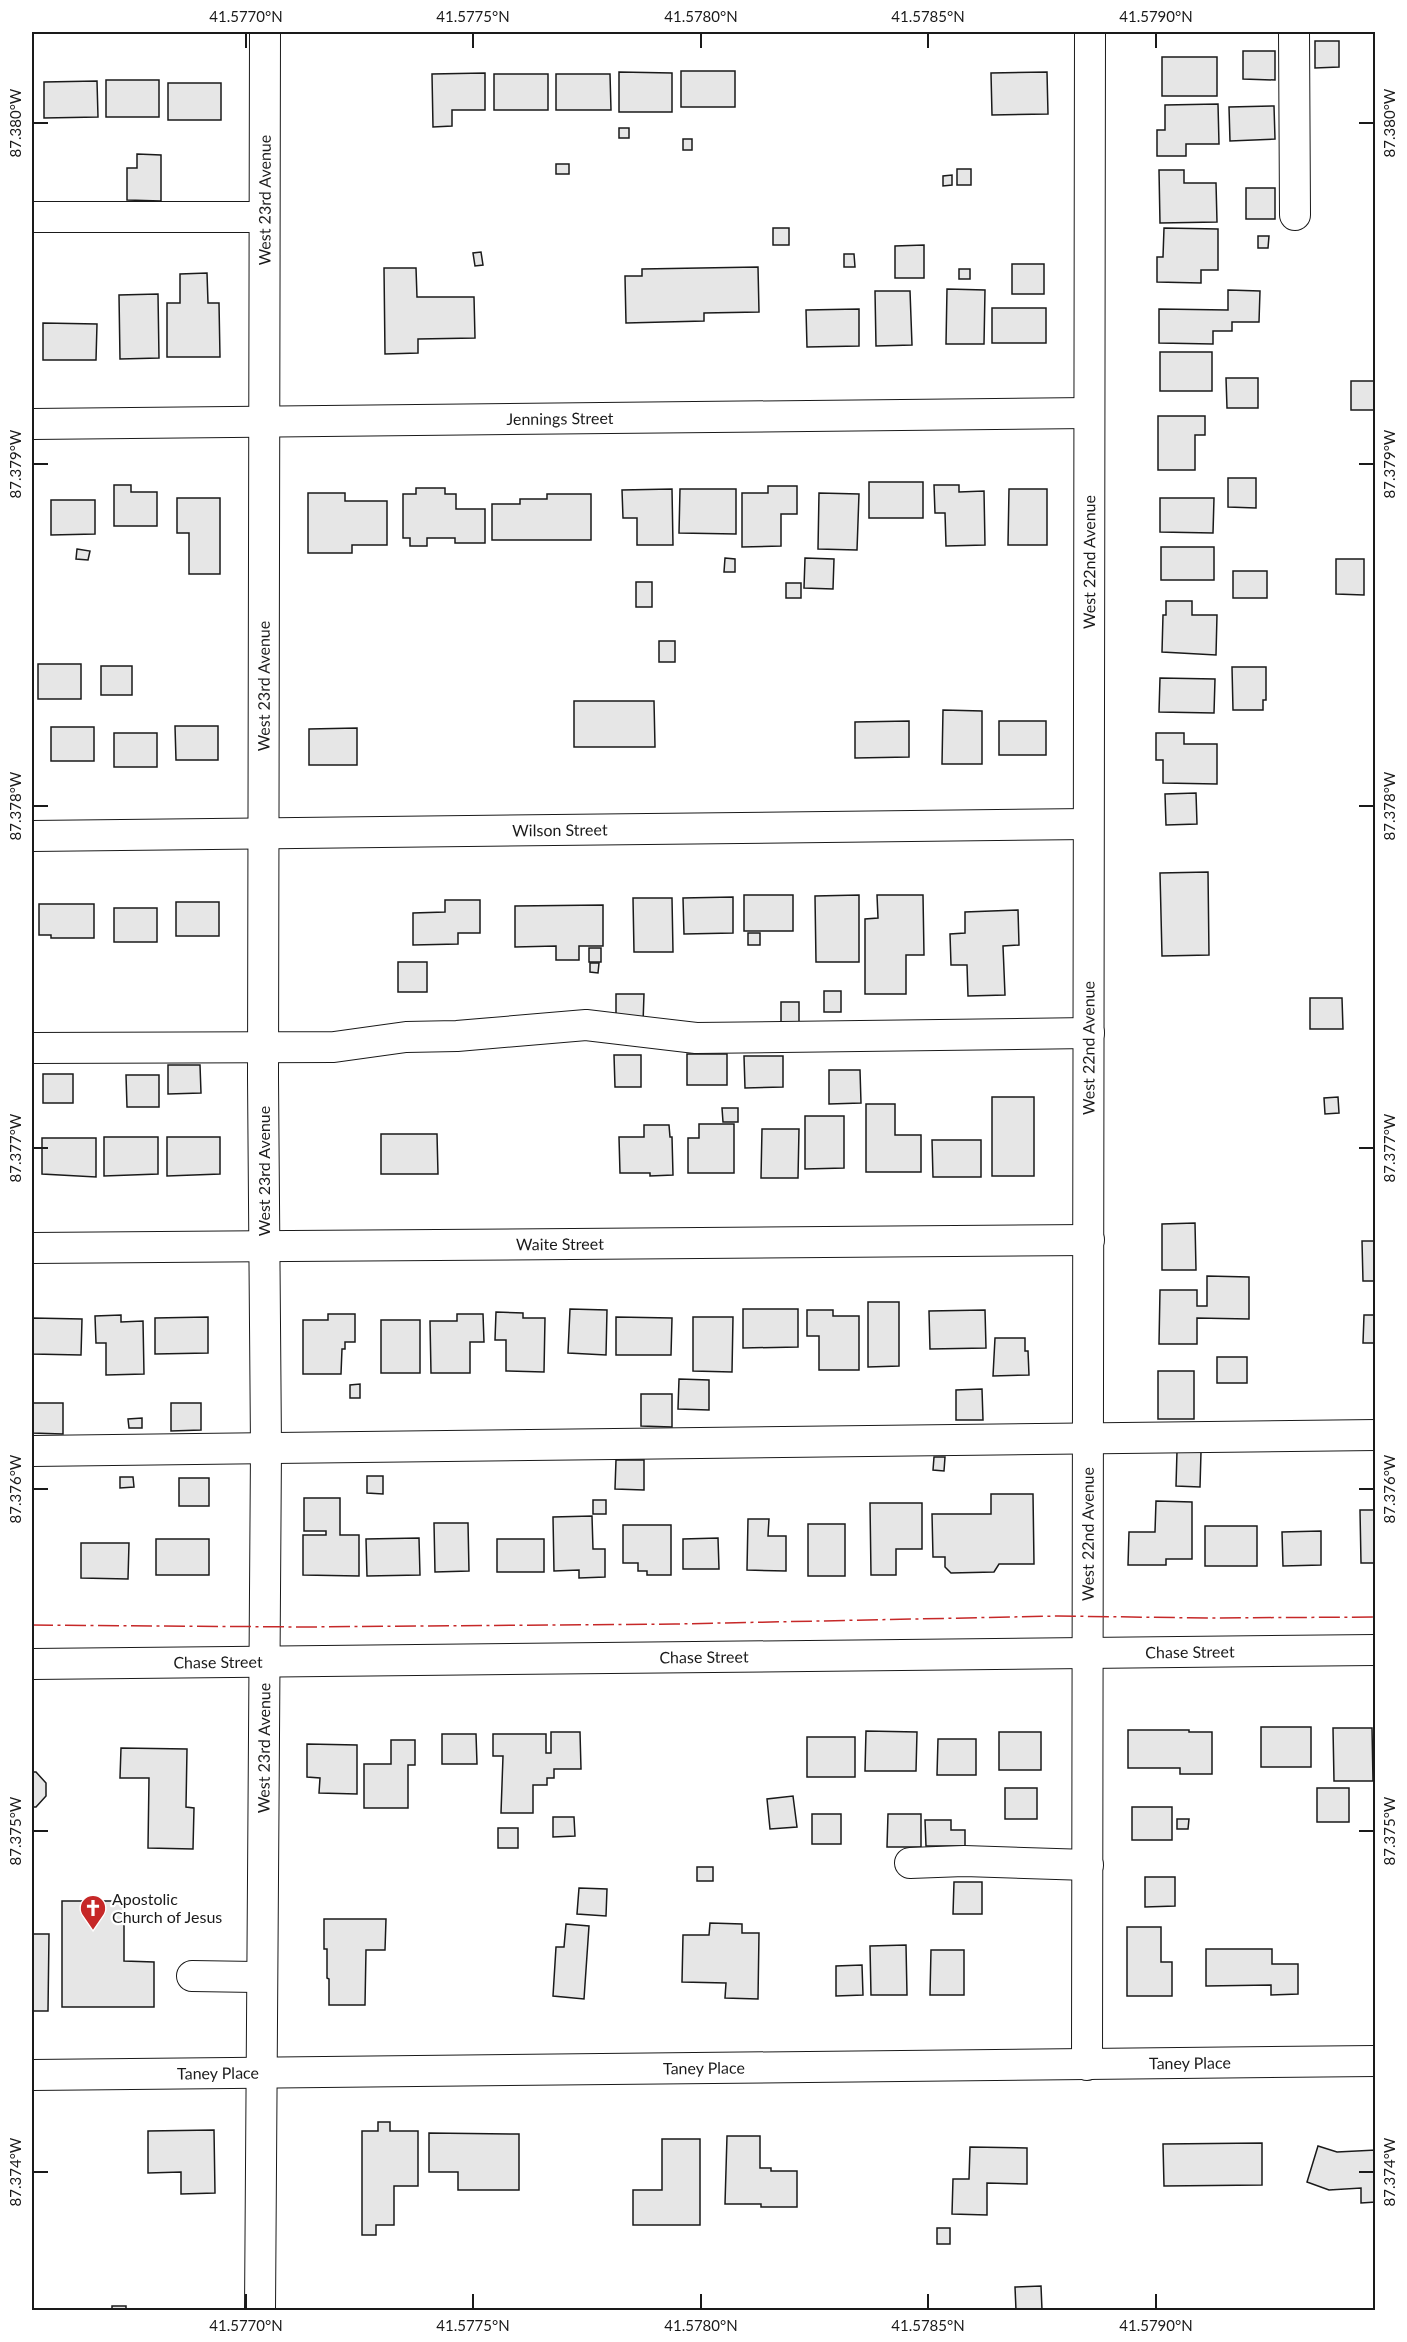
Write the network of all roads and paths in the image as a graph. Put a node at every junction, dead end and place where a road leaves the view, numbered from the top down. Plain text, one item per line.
1 (265, 32) edge
2 (1090, 32) edge
3 (1294, 32) edge
4 (1295, 215) dead end
5 (264, 217) junction
6 (32, 218) edge
7 (1088, 413) junction
8 (264, 421) junction
9 (32, 424) edge
10 (1088, 824) junction
11 (265, 832) junction
12 (32, 836) edge
13 (1089, 1033) junction
14 (263, 1046) junction
15 (32, 1048) edge
16 (1089, 1239) junction
17 (264, 1245) junction
18 (32, 1248) edge
19 (1376, 1435) edge
20 (1089, 1438) junction
21 (266, 1448) junction
22 (32, 1450) edge
23 (1376, 1650) edge
24 (1089, 1653) junction
25 (264, 1662) junction
26 (32, 1664) edge
27 (910, 1863) dead end
28 (1088, 1865) junction
29 (192, 1976) dead end
30 (262, 1977) junction
31 (1376, 2061) edge
32 (1087, 2065) junction
33 (261, 2072) junction
34 (32, 2075) edge
35 (260, 2310) edge

1 - 5 street, West 23rd Avenue
2 - 7 street, West 22nd Avenue
3 - 4 street
5 - 6 street
5 - 8 street, West 23rd Avenue
7 - 8 street, Jennings Street
7 - 10 street, West 22nd Avenue
8 - 9 street, Jennings Street
8 - 11 street, West 23rd Avenue
10 - 11 street, Wilson Street
10 - 13 street, West 22nd Avenue
11 - 12 street, Wilson Street
11 - 14 street, West 23rd Avenue
13 - 14 street
13 - 16 street, West 22nd Avenue
14 - 15 street
14 - 17 street, West 23rd Avenue
16 - 17 street, Waite Street
16 - 20 street, West 22nd Avenue
17 - 18 street, Waite Street
17 - 21 street, West 23rd Avenue
19 - 20 street
20 - 21 street
20 - 24 street, West 22nd Avenue
21 - 22 street
21 - 25 street, West 23rd Avenue
23 - 24 street, Chase Street
24 - 25 street, Chase Street
24 - 28 street, West 22nd Avenue
25 - 26 street, Chase Street
25 - 30 street, West 23rd Avenue
27 - 28 street
28 - 32 street, West 22nd Avenue
29 - 30 street
30 - 33 street, West 23rd Avenue
31 - 32 street, Taney Place
32 - 33 street, Taney Place
33 - 34 street, Taney Place
33 - 35 street, West 23rd Avenue

